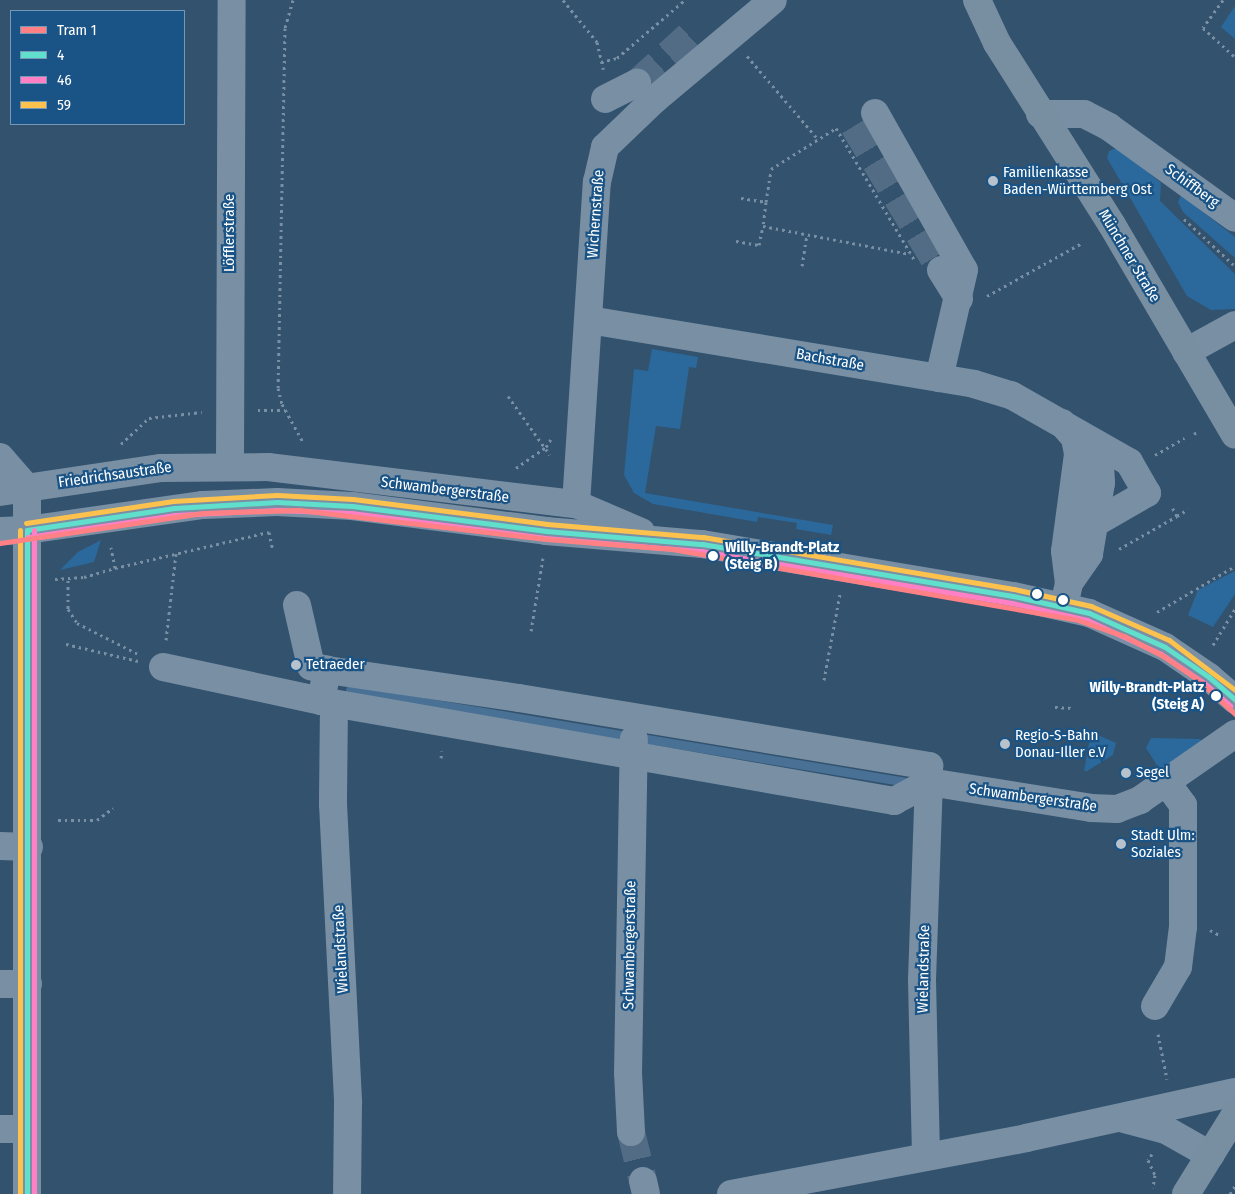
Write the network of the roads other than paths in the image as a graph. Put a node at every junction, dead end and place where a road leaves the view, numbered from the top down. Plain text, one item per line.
1 (232, 0) edge
2 (247, 0) edge
3 (738, 0) edge
4 (773, 0) edge
5 (977, 0) edge
6 (734, 33) junction
7 (231, 36) junction
8 (637, 83) tunnel mouth
9 (605, 99) road end
10 (874, 113) dead end
11 (1040, 114) junction
12 (1235, 218) edge
13 (928, 266) tunnel mouth
14 (959, 299) junction
15 (590, 320) junction
16 (1235, 324) edge
17 (1186, 352) junction
18 (939, 378) junction
19 (1071, 429) junction
20 (1235, 435) edge
21 (0, 458) edge
22 (230, 465) junction
23 (27, 488) junction
24 (0, 492) edge
25 (576, 504) junction
26 (1095, 523) junction
27 (28, 530) junction
28 (0, 531) edge
29 (0, 538) edge
30 (655, 538) junction
31 (1066, 595) junction
32 (296, 605) dead end
33 (163, 666) road end
34 (327, 670) junction
35 (1235, 700) edge
36 (328, 702) junction
37 (638, 718) junction
38 (1235, 734) edge
39 (632, 757) junction
40 (928, 782) junction
41 (1167, 783) junction
42 (0, 846) edge
43 (29, 847) junction
44 (0, 984) edge
45 (28, 984) junction
46 (1155, 1006) dead end
47 (1235, 1092) edge
48 (1235, 1115) edge
49 (1120, 1118) junction
50 (0, 1129) edge
51 (27, 1129) junction
52 (631, 1132) tunnel mouth
53 (1210, 1155) junction
54 (926, 1156) junction
55 (27, 1194) edge
56 (347, 1194) edge
57 (731, 1194) edge
58 (1186, 1194) edge

1 - 7 street, Löfflerstraße
2 - 7 street
3 - 6 street
4 - 6 street, Wichernstraße
5 - 11 main road, Münchner Straße
6 - 15 street, Wichernstraße
7 - 22 street, Löfflerstraße
8 - 9 street
10 - 14 street
11 - 12 street, Schiffberg
11 - 17 main road, Münchner Straße
13 - 14 street
14 - 18 street
15 - 18 street, Bachstraße
15 - 25 street, Wichernstraße
16 - 17 street
17 - 20 main road, Münchner Straße
18 - 19 street, Bachstraße
19 - 26 street, Bachstraße
19 - 26 street, Bachstraße
19 - 31 street, Bachstraße
21 - 23 street
22 - 23 street, Friedrichsaustraße
22 - 25 street, Schwambergerstraße
23 - 24 street, Friedrichsaustraße
23 - 27 street
25 - 30 street, Schwambergerstraße
26 - 31 street, Bachstraße
27 - 28 street
27 - 29 street
27 - 30 street, Schwambergerstraße
27 - 43 street
30 - 31 street, Schwambergerstraße
31 - 35 street, Schwambergerstraße
32 - 34 street
33 - 36 street
34 - 36 street
34 - 37 street
36 - 39 street
36 - 56 street, Wielandstraße
37 - 39 street, Schwambergerstraße
37 - 40 street
38 - 41 street, Schwambergerstraße
39 - 40 street
39 - 52 street, Schwambergerstraße
40 - 41 street, Schwambergerstraße
40 - 54 street, Wielandstraße
41 - 46 street
42 - 43 street
43 - 45 street
44 - 45 street
45 - 51 street
47 - 49 street
48 - 53 main road
49 - 53 street
49 - 54 street
50 - 51 street
51 - 55 street
53 - 58 main road
54 - 57 street

